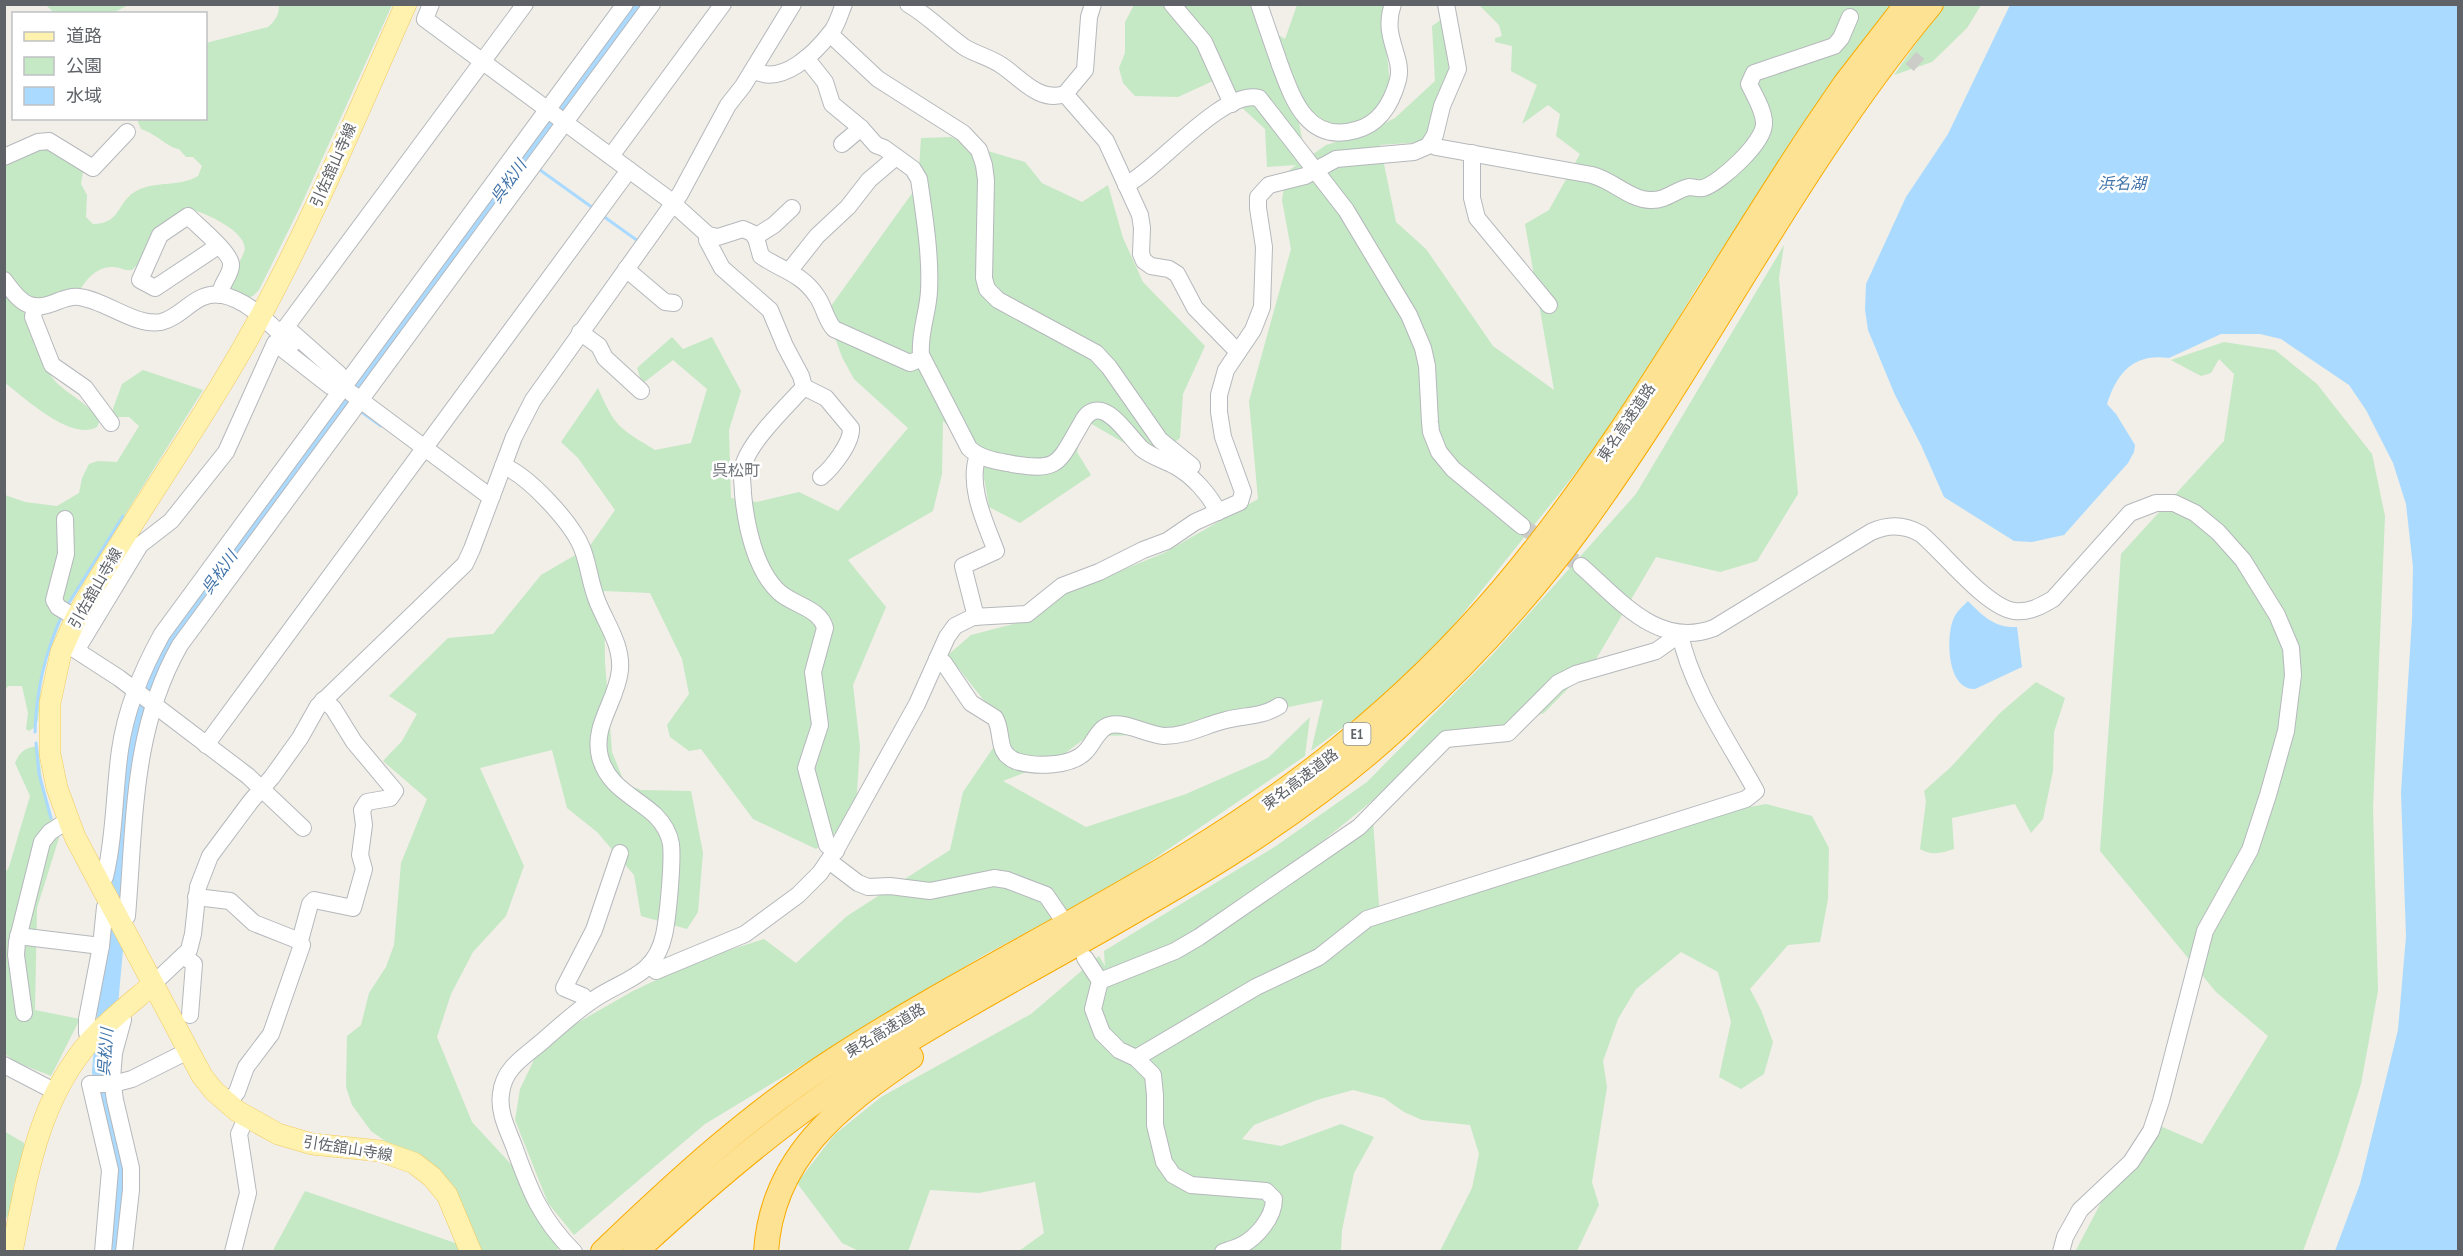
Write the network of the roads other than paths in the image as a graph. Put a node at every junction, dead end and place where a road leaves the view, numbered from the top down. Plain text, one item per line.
1 (406, 4) edge
2 (431, 4) edge
3 (525, 4) edge
4 (625, 4) edge
5 (652, 4) edge
6 (723, 4) edge
7 (844, 4) edge
8 (908, 4) edge
9 (1093, 4) edge
10 (1172, 4) edge
11 (1259, 4) edge
12 (1393, 4) edge
13 (1446, 4) edge
14 (1907, 4) edge
15 (1931, 4) edge
16 (792, 6) edge
17 (1850, 17) dead end
18 (1266, 25) junction
19 (830, 34) junction
20 (806, 58) junction
21 (483, 61) junction
22 (753, 70) junction
23 (1065, 94) junction
24 (1232, 104) junction
25 (556, 116) junction
26 (861, 128) junction
27 (127, 132) dead end
28 (1431, 143) junction
29 (842, 144) dead end
30 (1472, 153) junction
31 (611, 156) junction
32 (896, 156) junction
33 (4, 157) edge
34 (629, 170) junction
35 (1315, 170) junction
36 (1126, 185) junction
37 (674, 204) junction
38 (792, 208) dead end
39 (709, 235) junction
40 (755, 237) junction
41 (218, 246) junction
42 (626, 269) junction
43 (790, 270) junction
44 (4, 280) edge
45 (220, 295) junction
46 (674, 303) dead end
47 (1549, 305) dead end
48 (35, 306) junction
49 (260, 317) junction
50 (580, 332) junction
51 (1238, 352) junction
52 (922, 358) junction
53 (804, 387) junction
54 (348, 391) junction
55 (641, 391) dead end
56 (111, 423) dead end
57 (424, 448) junction
58 (978, 454) junction
59 (503, 466) junction
60 (821, 477) dead end
61 (1196, 483) junction
62 (492, 496) junction
63 (1218, 512) junction
64 (65, 519) dead end
65 (1522, 526) tunnel mouth
66 (1581, 566) tunnel mouth
67 (976, 617) junction
68 (76, 618) junction
69 (1680, 634) junction
70 (71, 646) junction
71 (936, 659) junction
72 (144, 697) junction
73 (323, 700) junction
74 (1279, 706) dead end
75 (206, 745) junction
76 (262, 789) junction
77 (67, 821) junction
78 (303, 828) dead end
79 (620, 853) dead end
80 (833, 856) junction
81 (98, 881) junction
82 (196, 897) junction
83 (115, 913) junction
84 (1061, 917) dead end
85 (18, 936) junction
86 (297, 940) junction
87 (100, 946) junction
88 (1086, 948) junction
89 (184, 956) junction
90 (649, 965) junction
91 (1100, 981) junction
92 (152, 985) junction
93 (588, 1003) junction
94 (24, 1013) dead end
95 (117, 1014) junction
96 (190, 1015) dead end
97 (94, 1037) junction
98 (188, 1051) junction
99 (1136, 1058) junction
100 (4, 1065) edge
101 (105, 1084) junction
102 (56, 1092) junction
103 (228, 1103) junction
104 (246, 1118) junction
105 (569, 1246) edge
106 (12, 1251) edge
107 (103, 1251) edge
108 (124, 1251) edge
109 (233, 1251) edge
110 (471, 1251) edge
111 (603, 1251) edge
112 (635, 1251) edge
113 (766, 1251) edge
114 (1223, 1251) edge
115 (2061, 1251) edge

1 - 49 main road, 引佐舘山寺線
2 - 21 street
3 - 21 street
4 - 25 street
5 - 25 street
6 - 31 street
7 - 19 street
8 - 23 street
9 - 23 street
10 - 24 street
11 - 18 street
12 - 18 street
13 - 28 street
14 - 111 highway, 東名高速道路 / E1
15 - 88 highway, 東名高速道路 / E1
16 - 22 street
17 - 30 street
18 - 35 street
19 - 20 street
19 - 61 street
20 - 22 street
20 - 26 street
21 - 25 street
21 - 54 street
22 - 37 street
23 - 36 street
24 - 35 street
24 - 36 street
25 - 31 street
25 - 54 street
26 - 29 street
26 - 32 street
27 - 33 street
28 - 30 street
28 - 35 street
30 - 47 street
31 - 34 street
32 - 43 street
32 - 52 street
34 - 37 street
34 - 57 street
35 - 51 street
35 - 65 street
36 - 51 street
37 - 39 street
37 - 42 street
38 - 40 street
39 - 40 street
39 - 53 street
40 - 43 street
41 - 41 street
41 - 45 street
42 - 46 street
42 - 50 street
43 - 52 street
44 - 48 street
45 - 48 street
45 - 49 street
48 - 56 street
49 - 54 street
49 - 68 main road, 引佐舘山寺線
50 - 55 street
50 - 59 street
51 - 63 street
52 - 58 street
53 - 60 street
53 - 80 street
54 - 57 street
54 - 70 street
54 - 72 street
57 - 62 street
57 - 75 street
58 - 61 street
58 - 67 street
59 - 62 street
59 - 90 street
61 - 63 street
62 - 73 street
63 - 67 street
64 - 68 street
66 - 69 street
67 - 71 street
68 - 70 main road, 引佐舘山寺線
69 - 91 street
69 - 99 street
69 - 115 street
70 - 72 street
70 - 77 main road, 引佐舘山寺線
71 - 74 street
71 - 80 street
72 - 75 street
72 - 81 street
72 - 83 street
73 - 76 street
73 - 86 street
75 - 76 street
76 - 78 street
76 - 82 street
77 - 81 main road, 引佐舘山寺線
77 - 85 street
79 - 93 street
80 - 84 street
80 - 90 street
81 - 83 main road, 引佐舘山寺線
82 - 86 street
82 - 89 street
83 - 87 street
83 - 92 main road, 引佐舘山寺線
85 - 87 street
85 - 94 street
86 - 103 street
87 - 97 street
88 - 91 street
88 - 112 highway, 東名高速道路 / E1
88 - 113 highway
89 - 92 street
89 - 96 street
90 - 93 street
91 - 99 street
92 - 95 main road
92 - 98 main road, 引佐舘山寺線
93 - 105 street
95 - 97 main road
95 - 101 street
97 - 102 main road
98 - 101 street
98 - 103 main road, 引佐舘山寺線
99 - 114 street
100 - 102 street
101 - 107 street
101 - 108 street
102 - 106 main road
103 - 104 main road, 引佐舘山寺線
104 - 109 street
104 - 110 main road, 引佐舘山寺線

